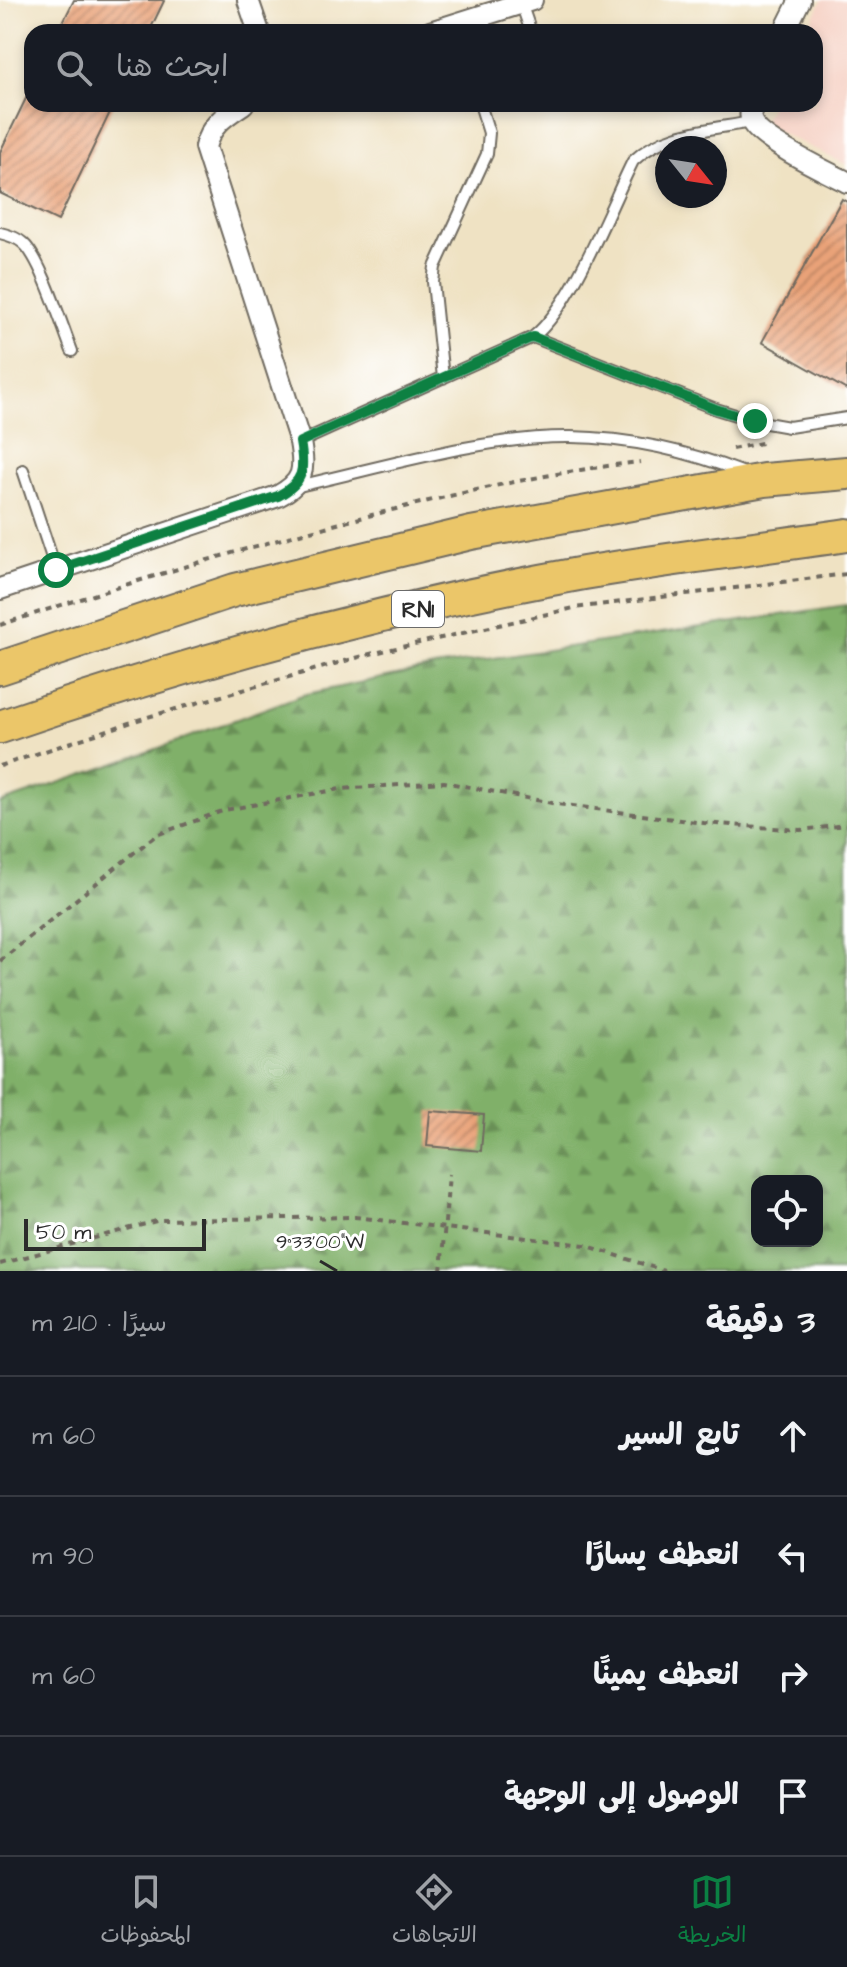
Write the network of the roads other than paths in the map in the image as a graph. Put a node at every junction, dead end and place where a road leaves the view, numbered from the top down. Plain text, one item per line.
1 (248, 0) edge
2 (800, 0) edge
3 (526, 2) edge
4 (256, 24) edge
5 (456, 24) edge
6 (530, 24) edge
7 (788, 24) edge
8 (231, 112) edge
9 (482, 112) edge
10 (752, 113) edge
11 (847, 182) edge
12 (0, 233) edge
13 (533, 337) junction
14 (72, 351) dead end
15 (443, 378) junction
16 (847, 418) edge
17 (300, 442) junction
18 (23, 470) dead end
19 (847, 473) edge
20 (764, 480) junction
21 (292, 488) junction
22 (847, 535) edge
23 (56, 570) junction
24 (0, 589) edge
25 (0, 668) edge
26 (0, 727) edge

1 - 4 street
2 - 7 street
3 - 5 street
3 - 6 lane
8 - 17 street
9 - 15 lane
10 - 11 street
10 - 13 lane
12 - 14 lane
13 - 15 lane
13 - 16 lane
15 - 17 lane
17 - 21 street
18 - 23 lane
19 - 20 highway
20 - 21 lane
20 - 25 highway
21 - 23 street
22 - 26 highway, RN1
23 - 24 street

